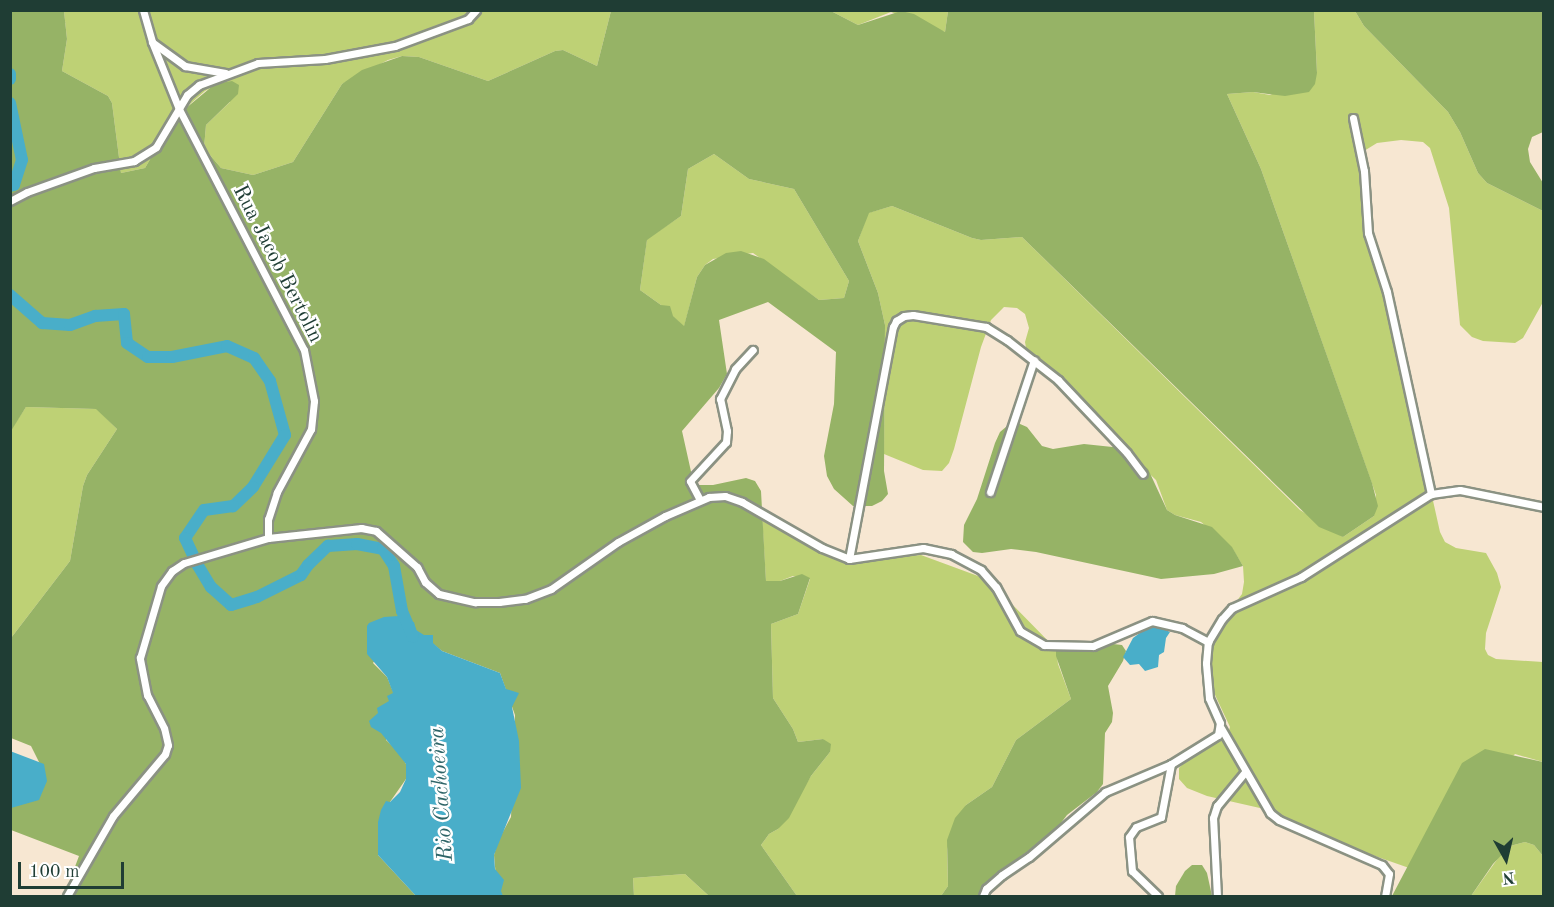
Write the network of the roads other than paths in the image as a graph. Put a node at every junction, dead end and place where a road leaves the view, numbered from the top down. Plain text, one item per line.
1 (143, 10) edge
2 (476, 10) edge
3 (152, 42) junction
4 (230, 73) junction
5 (179, 109) junction
6 (1353, 117) dead end
7 (10, 201) edge
8 (753, 350) dead end
9 (1034, 360) junction
10 (1143, 474) dead end
11 (990, 492) dead end
12 (1431, 494) junction
13 (700, 500) junction
14 (1544, 507) edge
15 (268, 538) junction
16 (849, 559) junction
17 (1208, 642) junction
18 (1221, 729) junction
19 (1171, 764) junction
20 (1245, 772) junction
21 (68, 897) edge
22 (983, 897) edge
23 (1158, 897) edge
24 (1217, 897) edge
25 (1385, 897) edge

1 - 3 street, Rua Jacob Bertolin
2 - 4 street
3 - 4 street
3 - 5 street, Rua Jacob Bertolin
4 - 5 street
5 - 7 street
5 - 15 street, Rua Jacob Bertolin
6 - 12 street
8 - 13 street
9 - 10 street
9 - 11 street
9 - 16 street
12 - 14 street
12 - 17 street
13 - 15 street
13 - 16 street
15 - 21 street
16 - 17 street
17 - 18 street
18 - 19 street
18 - 20 street
19 - 22 street
19 - 23 street
20 - 24 street
20 - 25 street

